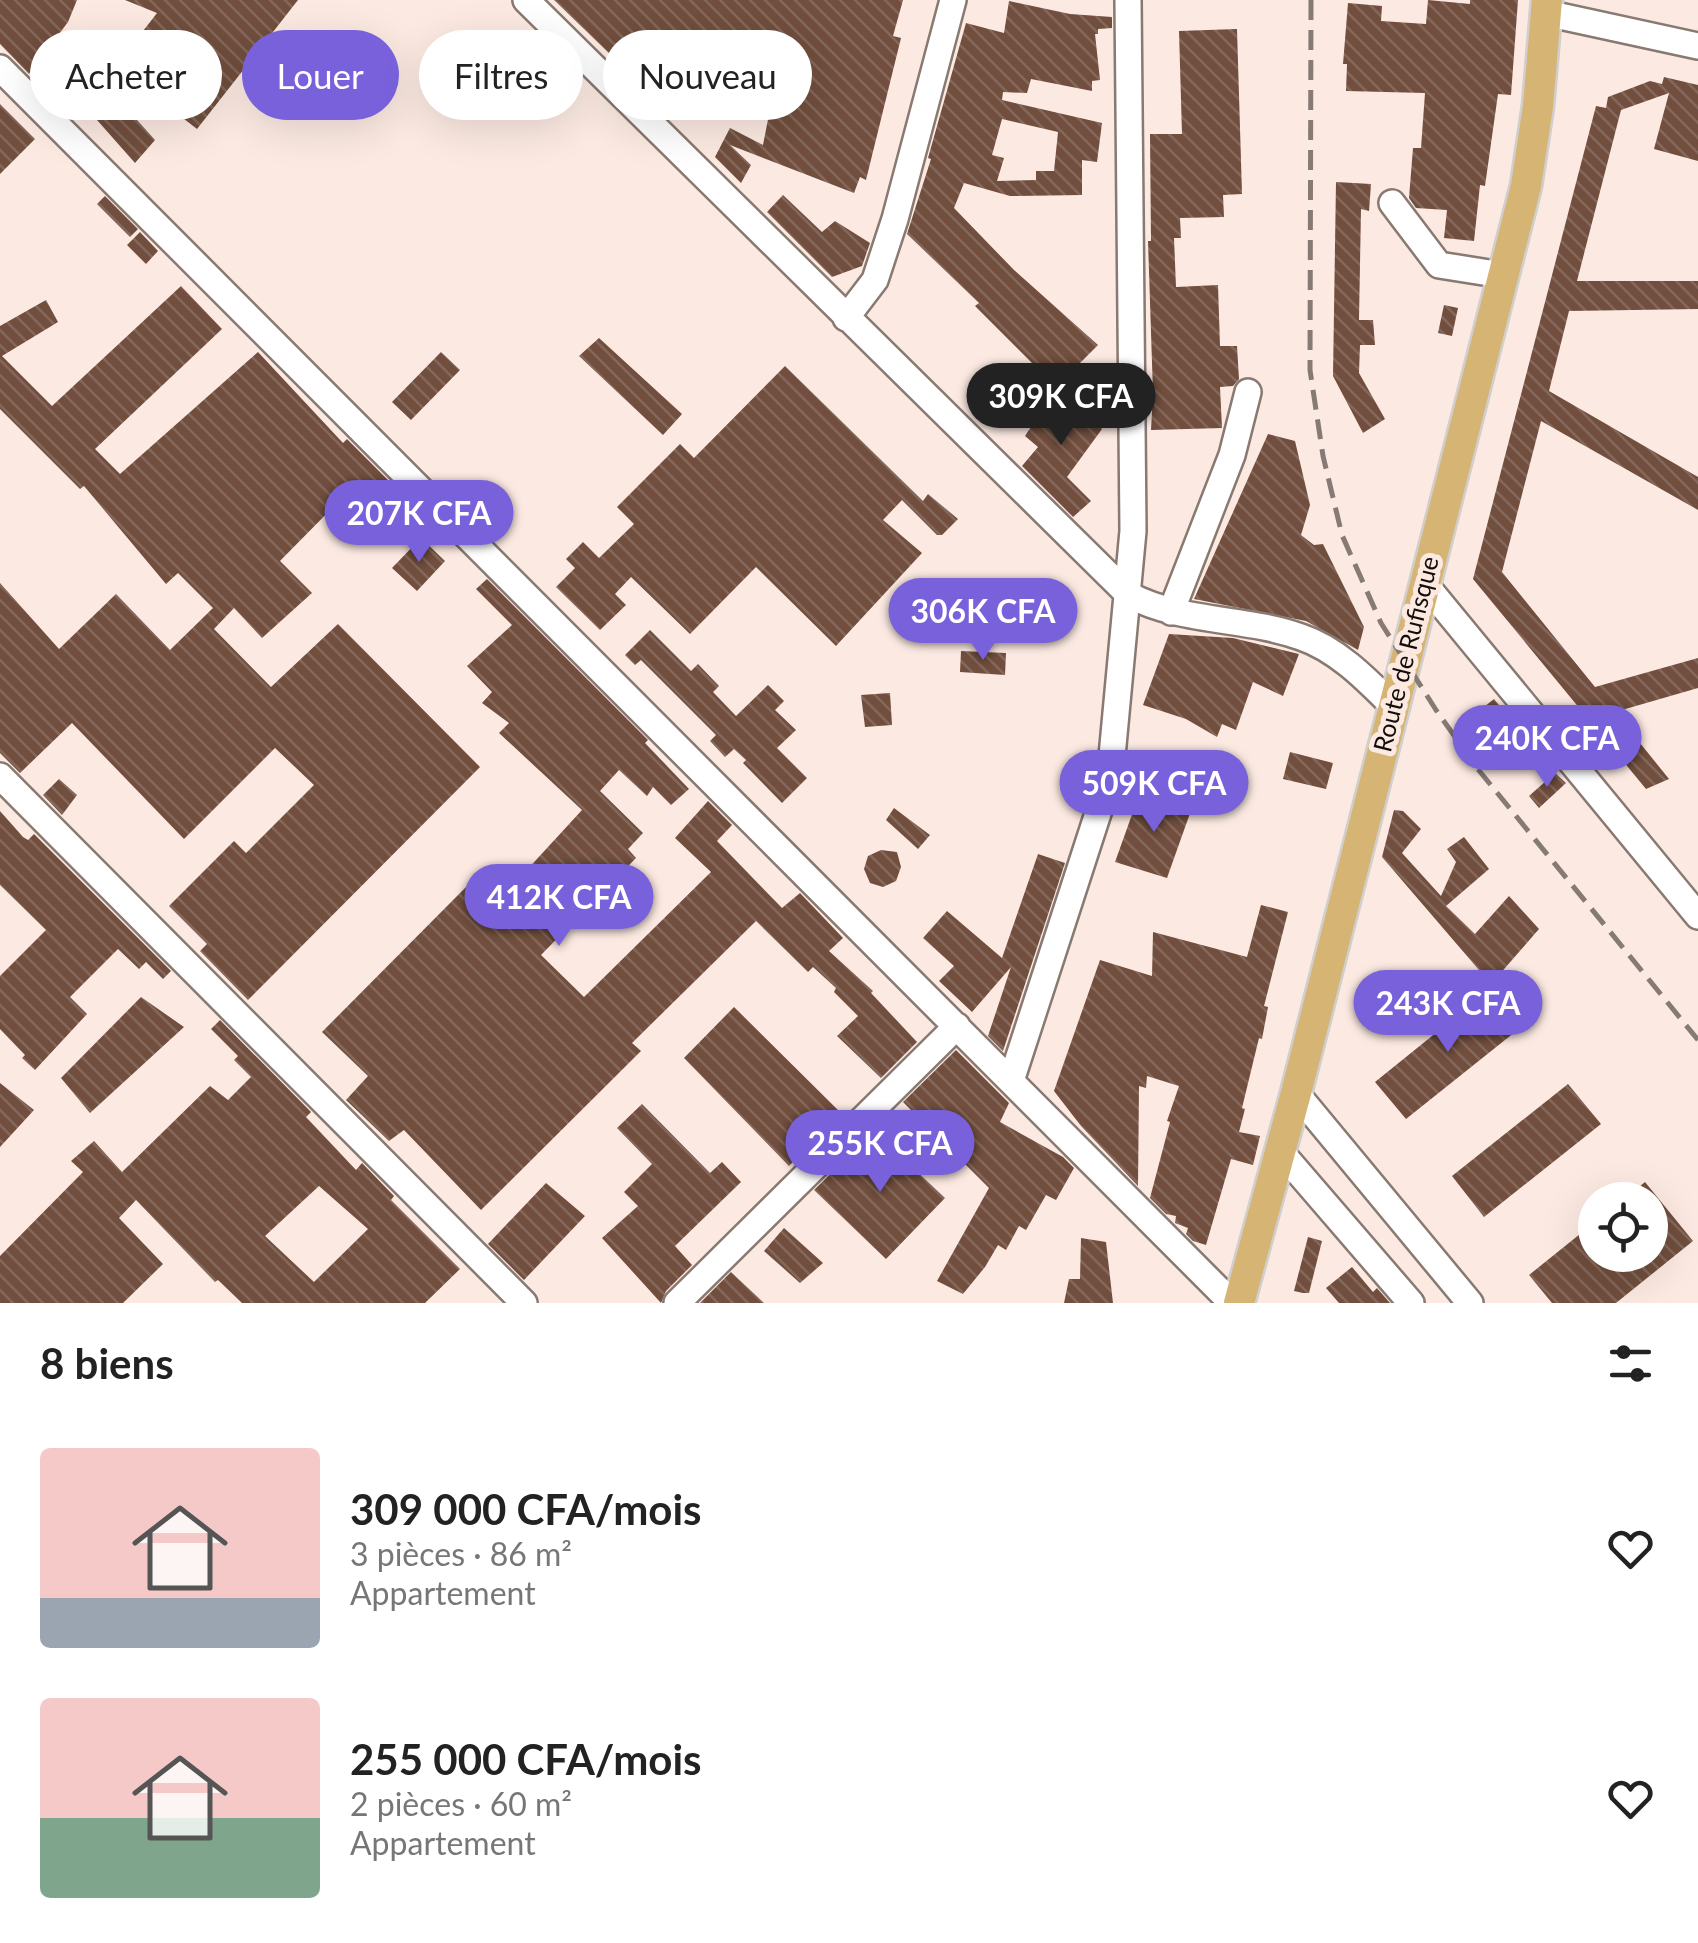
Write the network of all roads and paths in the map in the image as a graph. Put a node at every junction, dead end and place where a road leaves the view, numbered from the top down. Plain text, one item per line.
1 (526, 0) edge
2 (953, 0) edge
3 (1128, 0) edge
4 (1546, 6) edge
5 (1580, 8) edge
6 (1698, 46) edge
7 (1, 70) edge
8 (1392, 203) dead end
9 (1502, 275) junction
10 (846, 318) junction
11 (1248, 392) dead end
12 (1424, 583) junction
13 (1129, 595) junction
14 (1171, 612) junction
15 (1393, 706) junction
16 (0, 776) edge
17 (1698, 916) edge
18 (957, 1026) junction
19 (1011, 1081) junction
20 (1296, 1093) junction
21 (1280, 1151) junction
22 (524, 1303) edge
23 (677, 1303) edge
24 (1235, 1303) edge
25 (1411, 1303) edge
26 (1470, 1303) edge

1 - 10 street
2 - 10 street
3 - 13 street
4 - 5 street
4 - 9 main road, Route de Rufisque
5 - 6 street
7 - 18 street
8 - 9 street
9 - 12 main road, Route de Rufisque
10 - 13 street
11 - 14 street
12 - 15 main road, Route de Rufisque
12 - 17 street
13 - 14 street
13 - 19 street
14 - 15 street
15 - 20 main road, Route de Rufisque
16 - 22 street
18 - 19 street
18 - 23 street
19 - 24 street
20 - 21 main road, Route de Rufisque
20 - 26 street
21 - 24 main road, Route de Rufisque
21 - 25 street

